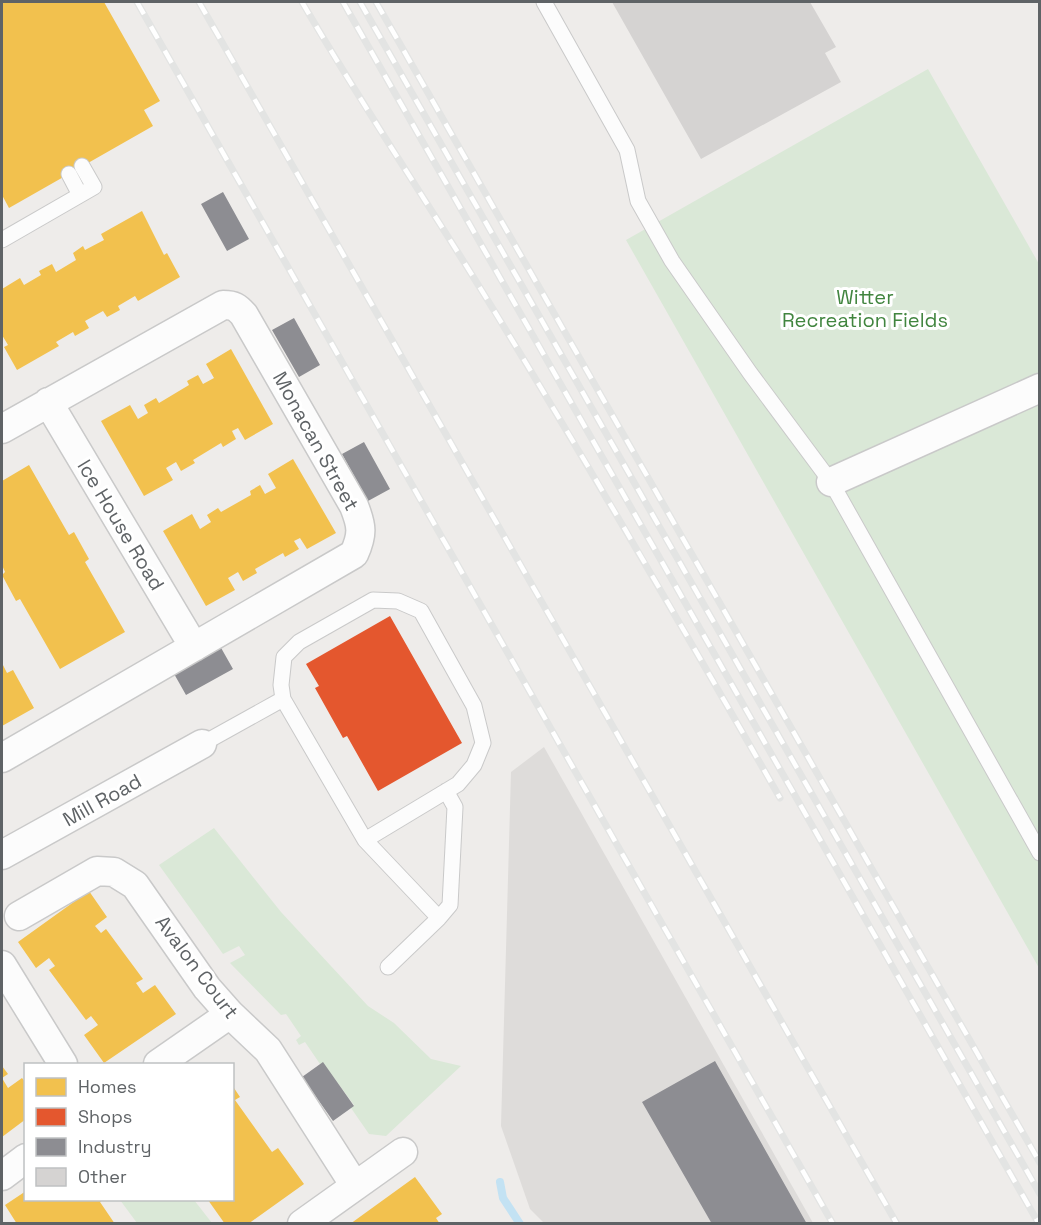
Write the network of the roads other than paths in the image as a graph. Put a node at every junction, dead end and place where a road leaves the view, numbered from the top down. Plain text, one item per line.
1 (544, 2) edge
2 (80, 195) junction
3 (2, 240) edge
4 (1040, 388) edge
5 (48, 402) junction
6 (2, 429) edge
7 (831, 482) junction
8 (194, 648) junction
9 (283, 699) junction
10 (213, 738) joint
11 (2, 758) edge
12 (446, 791) junction
13 (365, 840) junction
14 (1040, 853) edge
15 (2, 855) edge
16 (19, 916) dead end
17 (440, 918) junction
18 (2, 965) edge
19 (388, 967) dead end
20 (230, 1014) junction
21 (62, 1063) edge
22 (161, 1063) edge
23 (403, 1152) dead end
24 (24, 1160) edge
25 (2, 1176) edge
26 (355, 1186) junction
27 (302, 1224) edge

1 - 7 lane
2 - 2 lane
2 - 3 lane
4 - 7 street
5 - 6 street, Monacan Street
5 - 8 street, Ice House Road
5 - 8 street, Monacan Street
7 - 14 lane
8 - 11 street, Monacan Street
9 - 10 lane
9 - 12 lane
9 - 13 lane
10 - 15 street, Mill Road
12 - 13 lane
12 - 17 lane
13 - 17 lane
16 - 20 street, Avalon Court
17 - 19 lane
18 - 21 street
20 - 22 street
20 - 26 street, Avalon Court
23 - 26 street
24 - 25 street
26 - 27 street

